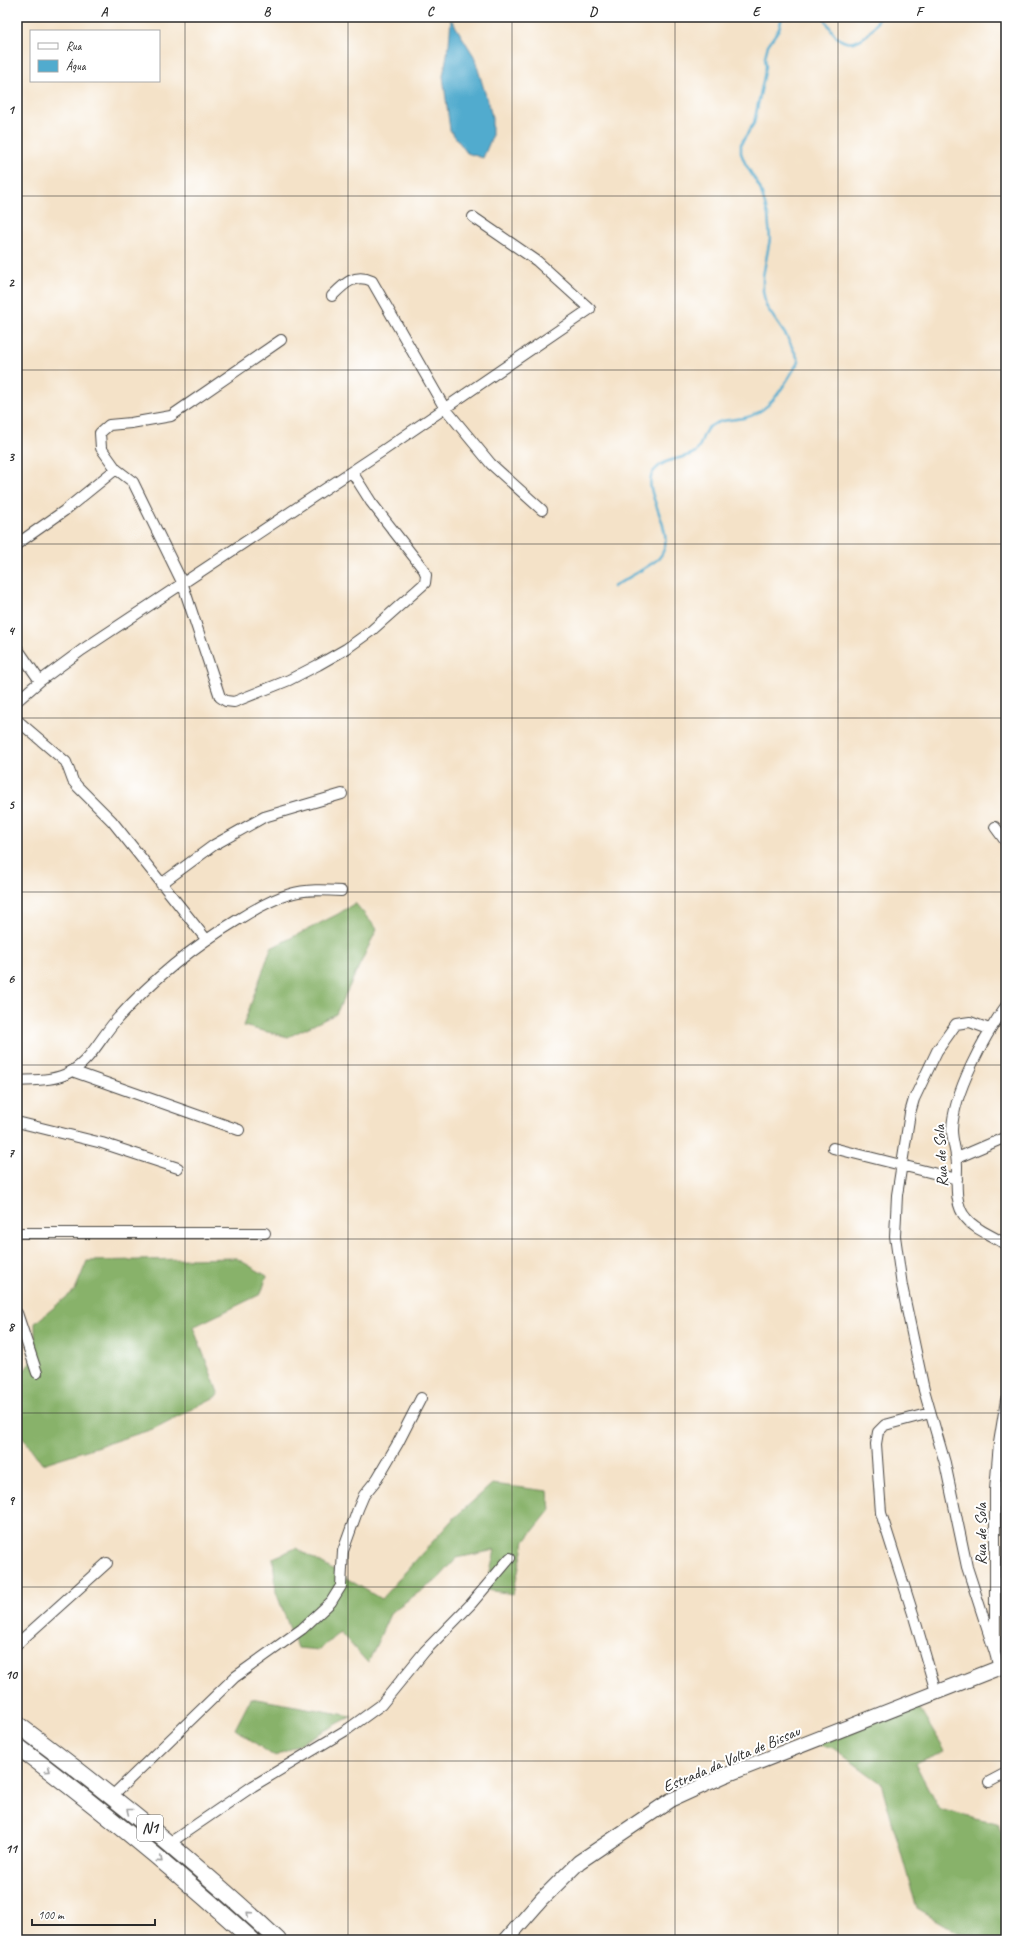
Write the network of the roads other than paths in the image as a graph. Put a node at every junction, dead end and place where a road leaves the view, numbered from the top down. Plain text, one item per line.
1 (473, 217) dead end
2 (332, 296) dead end
3 (281, 340) dead end
4 (444, 407) junction
5 (116, 469) junction
6 (352, 472) junction
7 (542, 510) dead end
8 (17, 544) edge
9 (182, 582) junction
10 (17, 648) edge
11 (40, 681) junction
12 (17, 701) edge
13 (17, 720) edge
14 (342, 794) dead end
15 (996, 827) dead end
16 (1006, 842) edge
17 (161, 884) junction
18 (342, 890) dead end
19 (206, 939) junction
20 (1006, 1006) edge
21 (989, 1029) junction
22 (72, 1071) junction
23 (17, 1080) edge
24 (17, 1122) edge
25 (239, 1130) dead end
26 (1006, 1137) edge
27 (833, 1148) dead end
28 (957, 1158) junction
29 (901, 1164) junction
30 (178, 1168) dead end
31 (957, 1179) junction
32 (17, 1233) edge
33 (265, 1233) dead end
34 (1006, 1245) edge
35 (17, 1313) edge
36 (37, 1373) dead end
37 (421, 1398) dead end
38 (1006, 1400) edge
39 (930, 1413) junction
40 (510, 1558) dead end
41 (107, 1563) dead end
42 (17, 1644) edge
43 (995, 1653) junction
44 (1004, 1668) edge
45 (936, 1692) junction
46 (17, 1724) edge
47 (17, 1746) edge
48 (1006, 1773) edge
49 (988, 1782) dead end
50 (111, 1797) junction
51 (168, 1844) junction
52 (252, 1940) edge
53 (278, 1940) edge
54 (506, 1940) edge

1 - 4 street
2 - 4 street
3 - 5 street
4 - 6 street
4 - 7 street
5 - 8 street
5 - 9 street
6 - 9 street
6 - 9 street
9 - 11 street
10 - 11 street
11 - 12 street
13 - 17 street
14 - 17 street
15 - 16 street
17 - 19 street
18 - 19 street
19 - 22 street
20 - 21 street, Rua de Sola
21 - 28 street, Rua de Sola
21 - 29 street
22 - 23 street
22 - 25 street
24 - 30 street
26 - 28 street
27 - 29 street
28 - 31 street, Rua de Sola
29 - 31 street
29 - 39 street
31 - 34 street, Rua de Sola
32 - 33 street
35 - 36 street
37 - 50 street
38 - 43 street, Rua de Sola
39 - 43 street
39 - 45 street
40 - 51 street
41 - 42 street
43 - 44 street, Rua de Sola
44 - 45 main road, Estrada da Volta de Bissau
45 - 54 main road, Estrada da Volta de Bissau
46 - 50 main road, N1
47 -> 52 main road, N1
48 - 49 street
51 -> 50 main road, N1
53 -> 51 main road, N1

